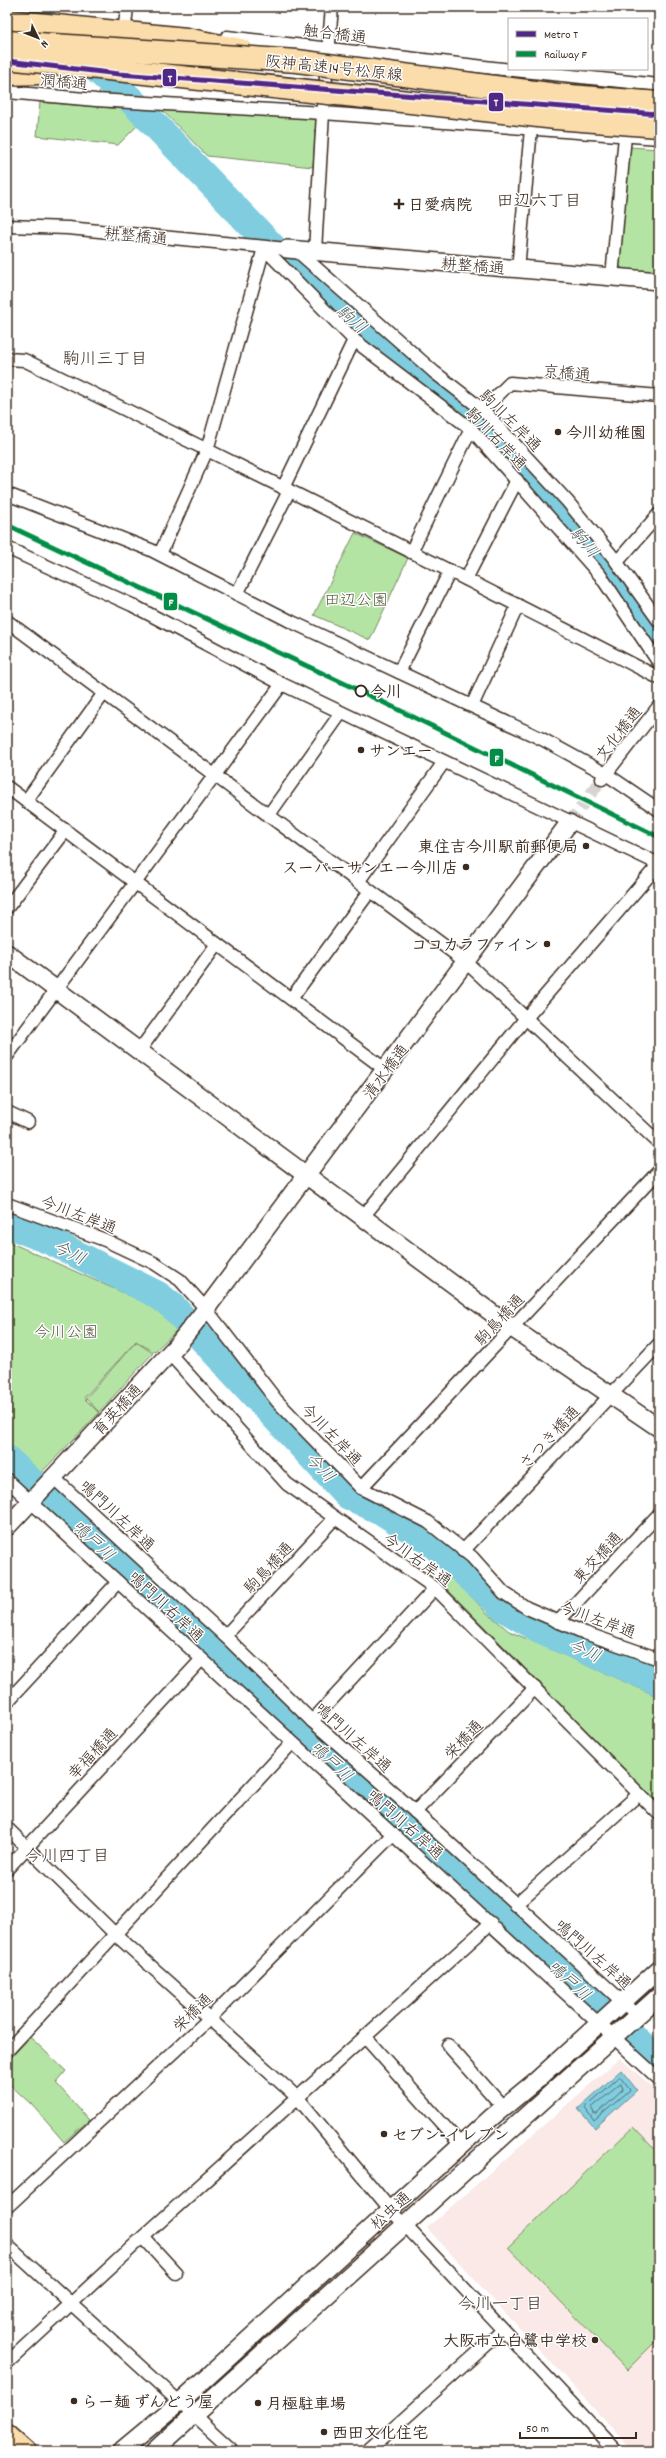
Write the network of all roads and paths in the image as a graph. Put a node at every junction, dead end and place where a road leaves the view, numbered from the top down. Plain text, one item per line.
1 (127, 7) edge
2 (332, 7) edge
3 (7, 14) edge
4 (16, 18) edge
5 (125, 26) junction
6 (7, 42) edge
7 (328, 48) junction
8 (7, 58) edge
9 (297, 61) junction
10 (117, 69) junction
11 (508, 70) edge
12 (513, 70) edge
13 (7, 74) edge
14 (659, 85) edge
15 (7, 92) edge
16 (659, 103) edge
17 (323, 113) junction
18 (659, 126) edge
19 (531, 129) junction
20 (625, 136) junction
21 (659, 138) edge
22 (7, 226) edge
23 (264, 248) junction
24 (291, 249) junction
25 (315, 251) junction
26 (518, 269) junction
27 (612, 277) junction
28 (659, 281) edge
29 (354, 340) junction
30 (7, 359) edge
31 (659, 396) edge
32 (483, 410) junction
33 (471, 429) junction
34 (207, 450) junction
35 (516, 480) junction
36 (286, 489) junction
37 (7, 494) edge
38 (659, 514) edge
39 (7, 548) edge
40 (411, 552) junction
41 (160, 554) junction
42 (617, 562) junction
43 (450, 571) junction
44 (466, 579) junction
45 (237, 594) junction
46 (518, 605) junction
47 (7, 621) edge
48 (659, 621) edge
49 (659, 663) edge
50 (400, 672) junction
51 (659, 678) edge
52 (282, 684) junction
53 (104, 693) junction
54 (472, 706) junction
55 (659, 706) edge
56 (341, 713) junction
57 (444, 762) junction
58 (215, 776) junction
59 (604, 776) junction
60 (7, 787) edge
61 (26, 801) junction
62 (659, 810) edge
63 (268, 816) junction
64 (569, 823) junction
65 (66, 830) junction
66 (659, 864) edge
67 (135, 882) junction
68 (358, 882) junction
69 (370, 891) junction
70 (7, 908) edge
71 (218, 944) junction
72 (7, 954) edge
73 (466, 962) junction
74 (55, 989) junction
75 (291, 999) junction
76 (526, 1018) junction
77 (139, 1051) junction
78 (7, 1056) edge
79 (386, 1070) junction
80 (7, 1112) edge
81 (28, 1122) dead end
82 (659, 1143) edge
83 (659, 1171) edge
84 (305, 1176) junction
85 (7, 1204) edge
86 (362, 1218) junction
87 (202, 1314) junction
88 (512, 1328) junction
89 (186, 1334) joint
90 (659, 1344) edge
91 (169, 1353) junction
92 (611, 1395) junction
93 (659, 1428) edge
94 (7, 1480) edge
95 (51, 1481) junction
96 (362, 1488) junction
97 (33, 1499) junction
98 (659, 1514) edge
99 (334, 1519) junction
100 (7, 1527) edge
101 (463, 1551) junction
102 (118, 1582) junction
103 (435, 1588) junction
104 (558, 1622) junction
105 (225, 1636) junction
106 (658, 1656) edge
107 (202, 1660) junction
108 (535, 1688) junction
109 (7, 1702) edge
110 (312, 1721) junction
111 (292, 1743) junction
112 (640, 1794) junction
113 (415, 1812) junction
114 (659, 1814) edge
115 (7, 1828) edge
116 (393, 1834) junction
117 (27, 1847) junction
118 (7, 1869) edge
119 (515, 1905) junction
120 (491, 1923) junction
121 (115, 1934) junction
122 (659, 1969) edge
123 (659, 1996) edge
124 (621, 2002) junction
125 (636, 2016) junction
126 (208, 2019) junction
127 (599, 2023) junction
128 (613, 2036) junction
129 (365, 2037) junction
130 (448, 2045) dead end
131 (7, 2051) edge
132 (659, 2079) edge
133 (298, 2098) junction
134 (503, 2107) junction
135 (461, 2145) junction
136 (7, 2207) edge
137 (390, 2209) junction
138 (404, 2224) junction
139 (143, 2237) junction
140 (7, 2244) edge
141 (176, 2272) dead end
142 (71, 2302) junction
143 (502, 2331) junction
144 (7, 2363) edge
145 (180, 2402) junction
146 (195, 2415) junction
147 (7, 2434) edge
148 (26, 2451) edge
149 (121, 2451) edge
150 (154, 2451) edge
151 (233, 2451) edge
152 (368, 2451) edge
153 (616, 2451) edge

1 - 5 street
2 - 7 street
3 - 4 street, 触合橋通
4 - 5 street, 触合橋通
4 - 9 highway, bridge
5 - 7 street, 触合橋通
6 - 9 highway, 阪神高速14号松原線, bridge
7 - 11 street, 触合橋通
7 - 17 street
8 - 10 highway, 阪神高速14号松原線, bridge
9 - 16 highway, 阪神高速14号松原線, bridge
10 - 13 highway, bridge
10 - 18 highway, 阪神高速14号松原線, bridge
12 - 14 street, 触合橋通
15 - 17 street, 潤橋通
17 - 19 street
17 - 25 street
19 - 20 street
19 - 26 street
20 - 21 street
20 - 27 street
22 - 23 street, 耕整橋通
23 - 24 street, 耕整橋通
23 - 29 street, 駒川右岸通
23 - 34 street
24 - 25 street, 耕整橋通
24 - 32 street, 駒川左岸通
25 - 26 street, 耕整橋通
26 - 27 street, 耕整橋通
27 - 28 street, 耕整橋通
29 - 33 street, 駒川右岸通
29 - 36 street
30 - 34 street
31 - 32 street, 京橋通
32 - 42 street, 駒川左岸通
33 - 35 street, 駒川右岸通
33 - 40 street
34 - 36 street
34 - 41 street
35 - 44 street
35 - 49 street, 駒川右岸通
36 - 40 street
36 - 45 street
37 - 41 street
38 - 42 street
39 - 52 street
40 - 43 street
41 - 45 street
42 - 48 street, 駒川左岸通
43 - 44 street
43 - 50 street
44 - 46 street
45 - 50 street
46 - 51 street
46 - 54 street
47 - 53 street
50 - 54 street
52 - 56 street
52 - 58 street
53 - 58 street
53 - 61 street
54 - 59 street
55 - 59 street, 文化橋通
56 - 57 street
56 - 63 street
57 - 64 street
57 - 68 street
58 - 63 street
58 - 67 street
59 - 62 street
60 - 61 street
61 - 65 street
63 - 68 street
64 - 66 street
64 - 73 street, 清水橋通
65 - 67 street
65 - 70 street
66 - 76 street
67 - 71 street
67 - 74 street
68 - 69 street
69 - 73 street
69 - 75 street
71 - 75 street
71 - 77 street
72 - 74 street
73 - 76 street
73 - 79 street, 清水橋通
74 - 77 street
74 - 78 street
75 - 79 street
76 - 82 street
76 - 86 street
77 - 84 street
79 - 84 street, 清水橋通
80 - 81 street
83 - 88 street, 駒鳥橋通
84 - 86 street
84 - 87 street, 清水橋通
85 - 87 street, 今川左岸通
86 - 88 street
87 - 89 street, 清水橋通
87 - 96 street, 今川左岸通
88 - 92 street
88 - 96 street, 駒鳥橋通
89 - 91 street, 育英橋通
90 - 92 street, さつき橋通
91 - 95 street, 育英橋通
91 - 99 street, 今川右岸通
92 - 93 street
92 - 101 street, さつき橋通
94 - 97 street, 鳴門川右岸通
95 - 97 street, 育英橋通
95 - 105 street, 鳴門川左岸通
96 - 101 street, 今川左岸通
97 - 100 street
97 - 102 street, 鳴門川右岸通
98 - 104 street, 東交橋通
99 - 103 street, 今川右岸通
99 - 105 street, 駒鳥橋通
101 - 104 street, 今川左岸通
102 - 107 street, 鳴門川右岸通
102 - 109 street
103 - 108 street, 今川右岸通
103 - 110 street
104 - 106 street, 今川左岸通
105 - 110 street, 鳴門川左岸通
107 - 111 street, 鳴門川右岸通
107 - 117 street, 幸福橋通
108 - 112 street, 今川右岸通
108 - 113 street, 栄橋通
110 - 113 street, 鳴門川左岸通
111 - 116 street, 鳴門川右岸通
111 - 121 street
112 - 114 street, 今川右岸通
112 - 119 street
113 - 119 street, 鳴門川左岸通
115 - 117 street
116 - 120 street, 鳴門川右岸通
116 - 126 street, 栄橋通
117 - 118 street, 幸福橋通
117 - 121 street
119 - 124 street, 鳴門川左岸通
120 - 127 street, 鳴門川右岸通
120 - 129 street
121 - 126 street
121 - 131 street
122 - 124 street, 松虫通
123 - 125 street, 松虫通
124 - 125 street, 鳴門川左岸通
124 - 127 street, 松虫通
125 - 128 street, 松虫通
126 - 133 street
126 - 136 street, 栄橋通
127 - 128 street, 鳴門川右岸通
127 - 134 street, 松虫通
128 - 132 street, 鳴門川右岸通
128 - 138 street, 松虫通
129 - 133 street
129 - 135 street
130 - 134 street
133 - 137 street
133 - 139 street
134 - 135 street, 松虫通
135 - 137 street, 松虫通
137 - 138 street
137 - 145 street, 松虫通
138 - 143 street
138 - 146 street, 松虫通
139 - 141 street
139 - 142 street
140 - 142 street
142 - 144 street
142 - 145 street
143 - 152 street
143 - 153 street
145 - 146 street
145 - 149 street, 松虫通
146 - 150 street, 松虫通
146 - 151 street
147 - 148 main road

